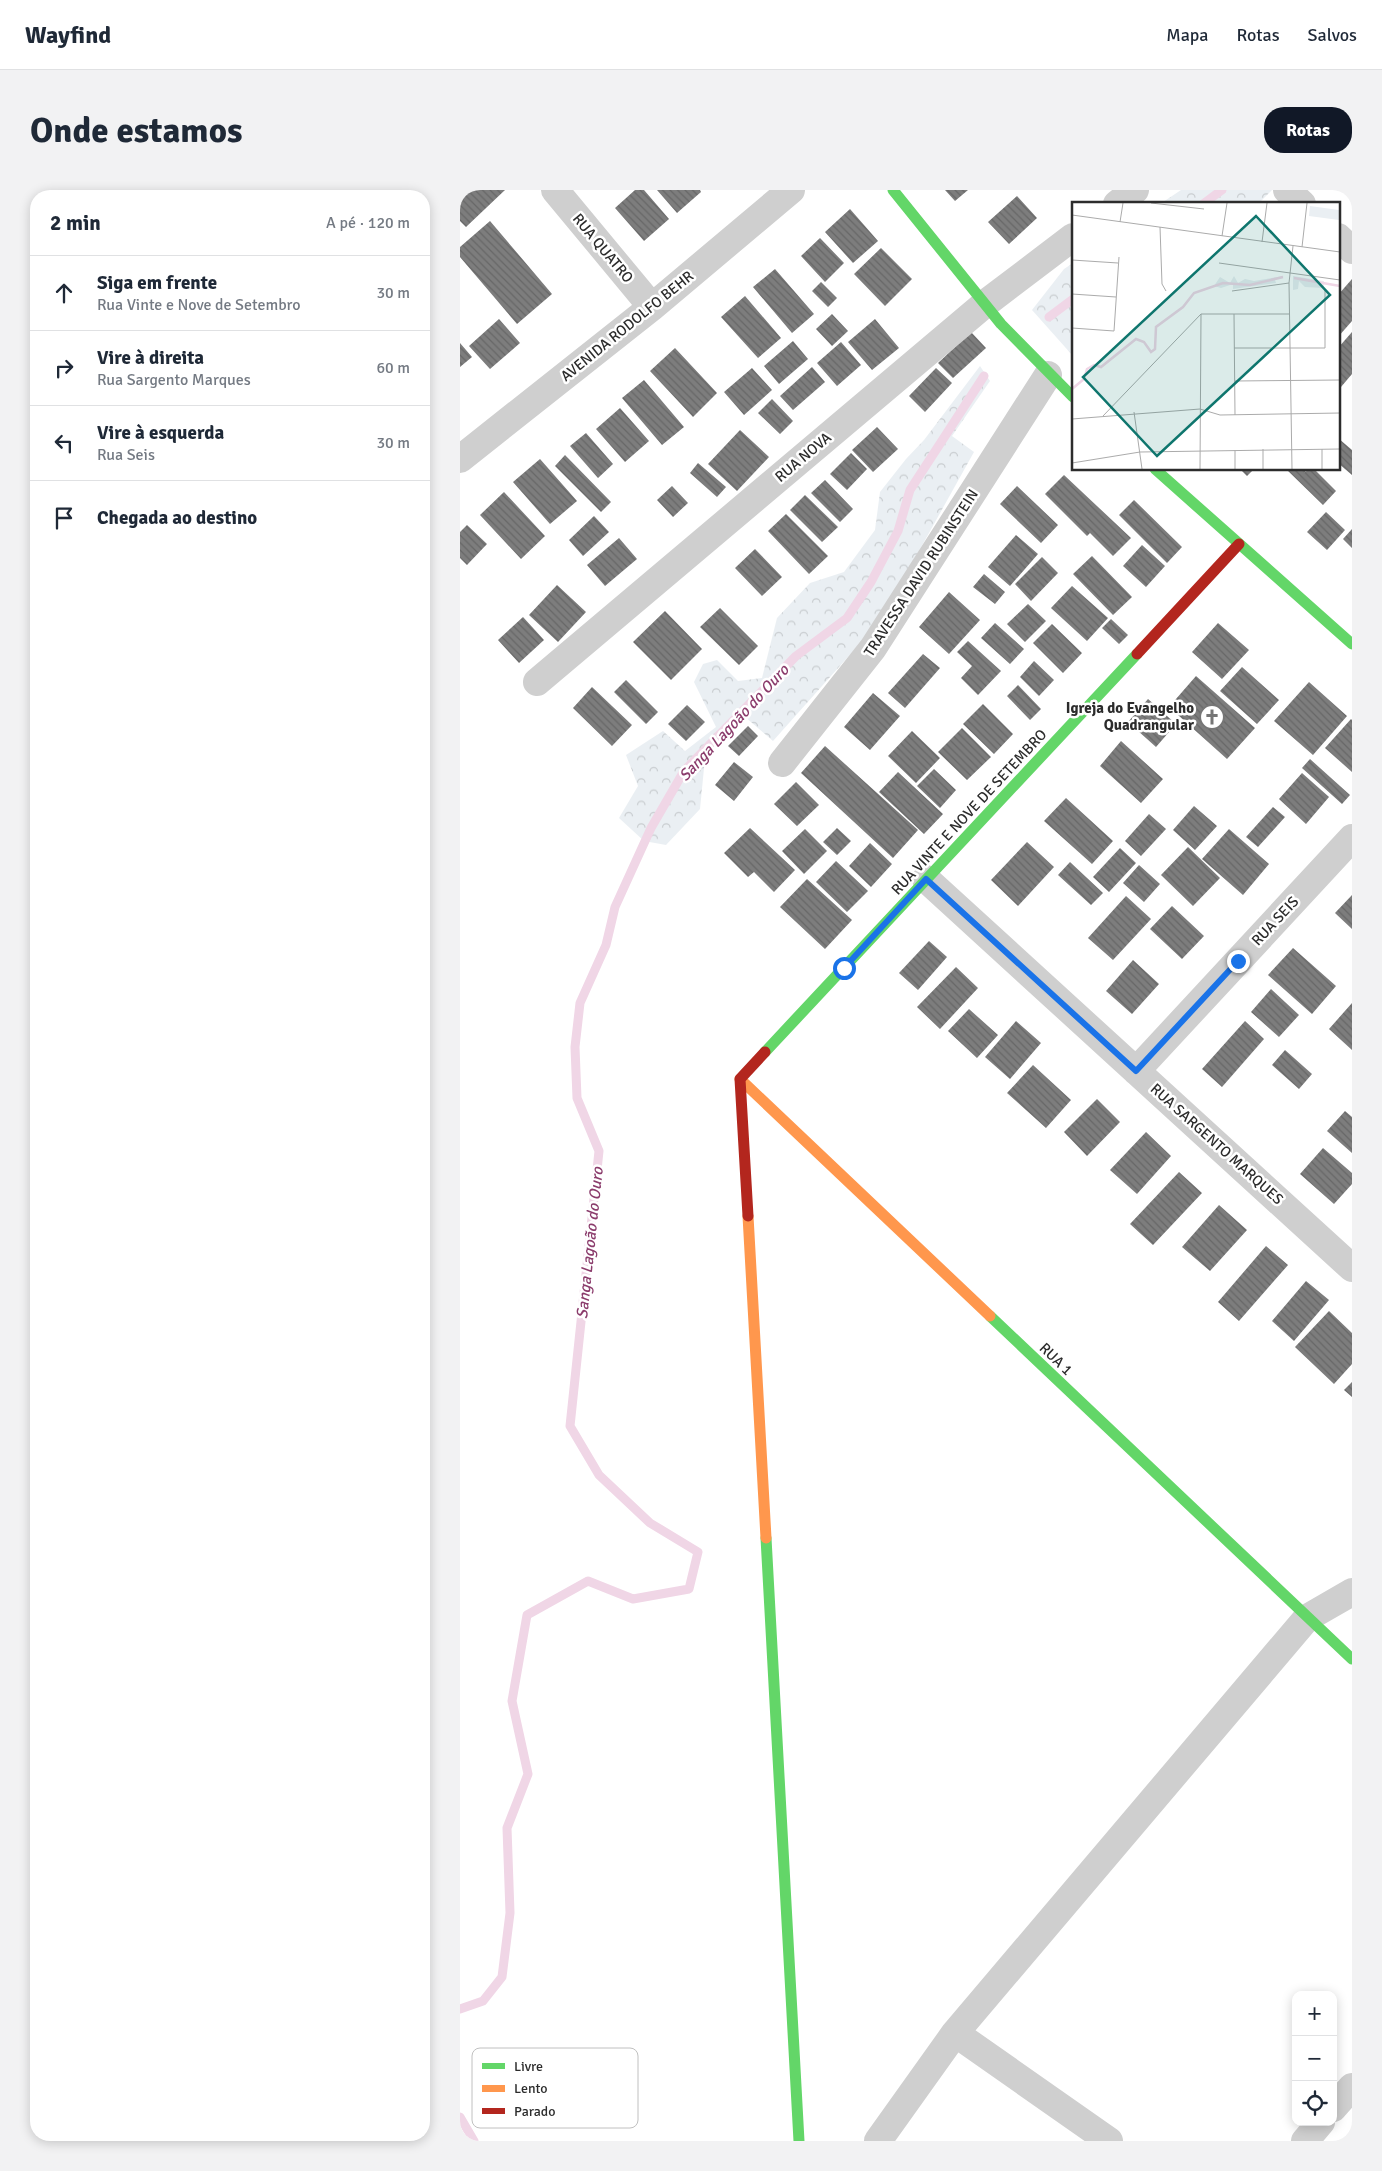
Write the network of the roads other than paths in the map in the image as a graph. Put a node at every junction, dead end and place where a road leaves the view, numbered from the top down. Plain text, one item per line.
1 (554, 190) edge
2 (792, 190) edge
3 (893, 190) edge
4 (1135, 190) edge
5 (1287, 190) edge
6 (1120, 202) edge
7 (1300, 202) edge
8 (1072, 238) edge
9 (1339, 238) edge
10 (1352, 250) edge
11 (986, 304) junction
12 (652, 307) junction
13 (1048, 375) junction
14 (1072, 396) edge
15 (460, 459) edge
16 (1156, 470) edge
17 (1239, 544) junction
18 (1352, 644) edge
19 (537, 682) dead end
20 (782, 762) dead end
21 (1352, 838) edge
22 (926, 879) junction
23 (1136, 1071) junction
24 (740, 1079) junction
25 (1347, 1254) edge
26 (1352, 1592) edge
27 (1307, 1618) junction
28 (1352, 1660) edge
29 (955, 2033) junction
30 (1352, 2087) edge
31 (1337, 2104) edge
32 (1318, 2126) edge
33 (799, 2141) edge
34 (878, 2141) edge
35 (1109, 2141) edge
36 (1305, 2141) edge

1 - 12 street, RUA QUATRO
2 - 12 street, AVENIDA RODOLFO BEHR
3 - 11 street
4 - 6 street
5 - 7 street
8 - 11 street, RUA NOVA
9 - 10 street
11 - 13 street
11 - 19 street, RUA NOVA
12 - 15 street, AVENIDA RODOLFO BEHR
13 - 14 street
13 - 20 street, TRAVESSA DAVID RUBINSTEIN
16 - 17 street
17 - 18 street
17 - 22 street, RUA VINTE E NOVE DE SETEMBRO
21 - 23 street, RUA SEIS
22 - 23 street, RUA SARGENTO MARQUES
22 - 24 street, RUA VINTE E NOVE DE SETEMBRO
23 - 25 street, RUA SARGENTO MARQUES
24 - 27 street, RUA 1
24 - 33 street
26 - 27 street
27 - 28 street, RUA 1
27 - 29 street
29 - 34 street
29 - 35 street
30 - 31 street
32 - 36 street

